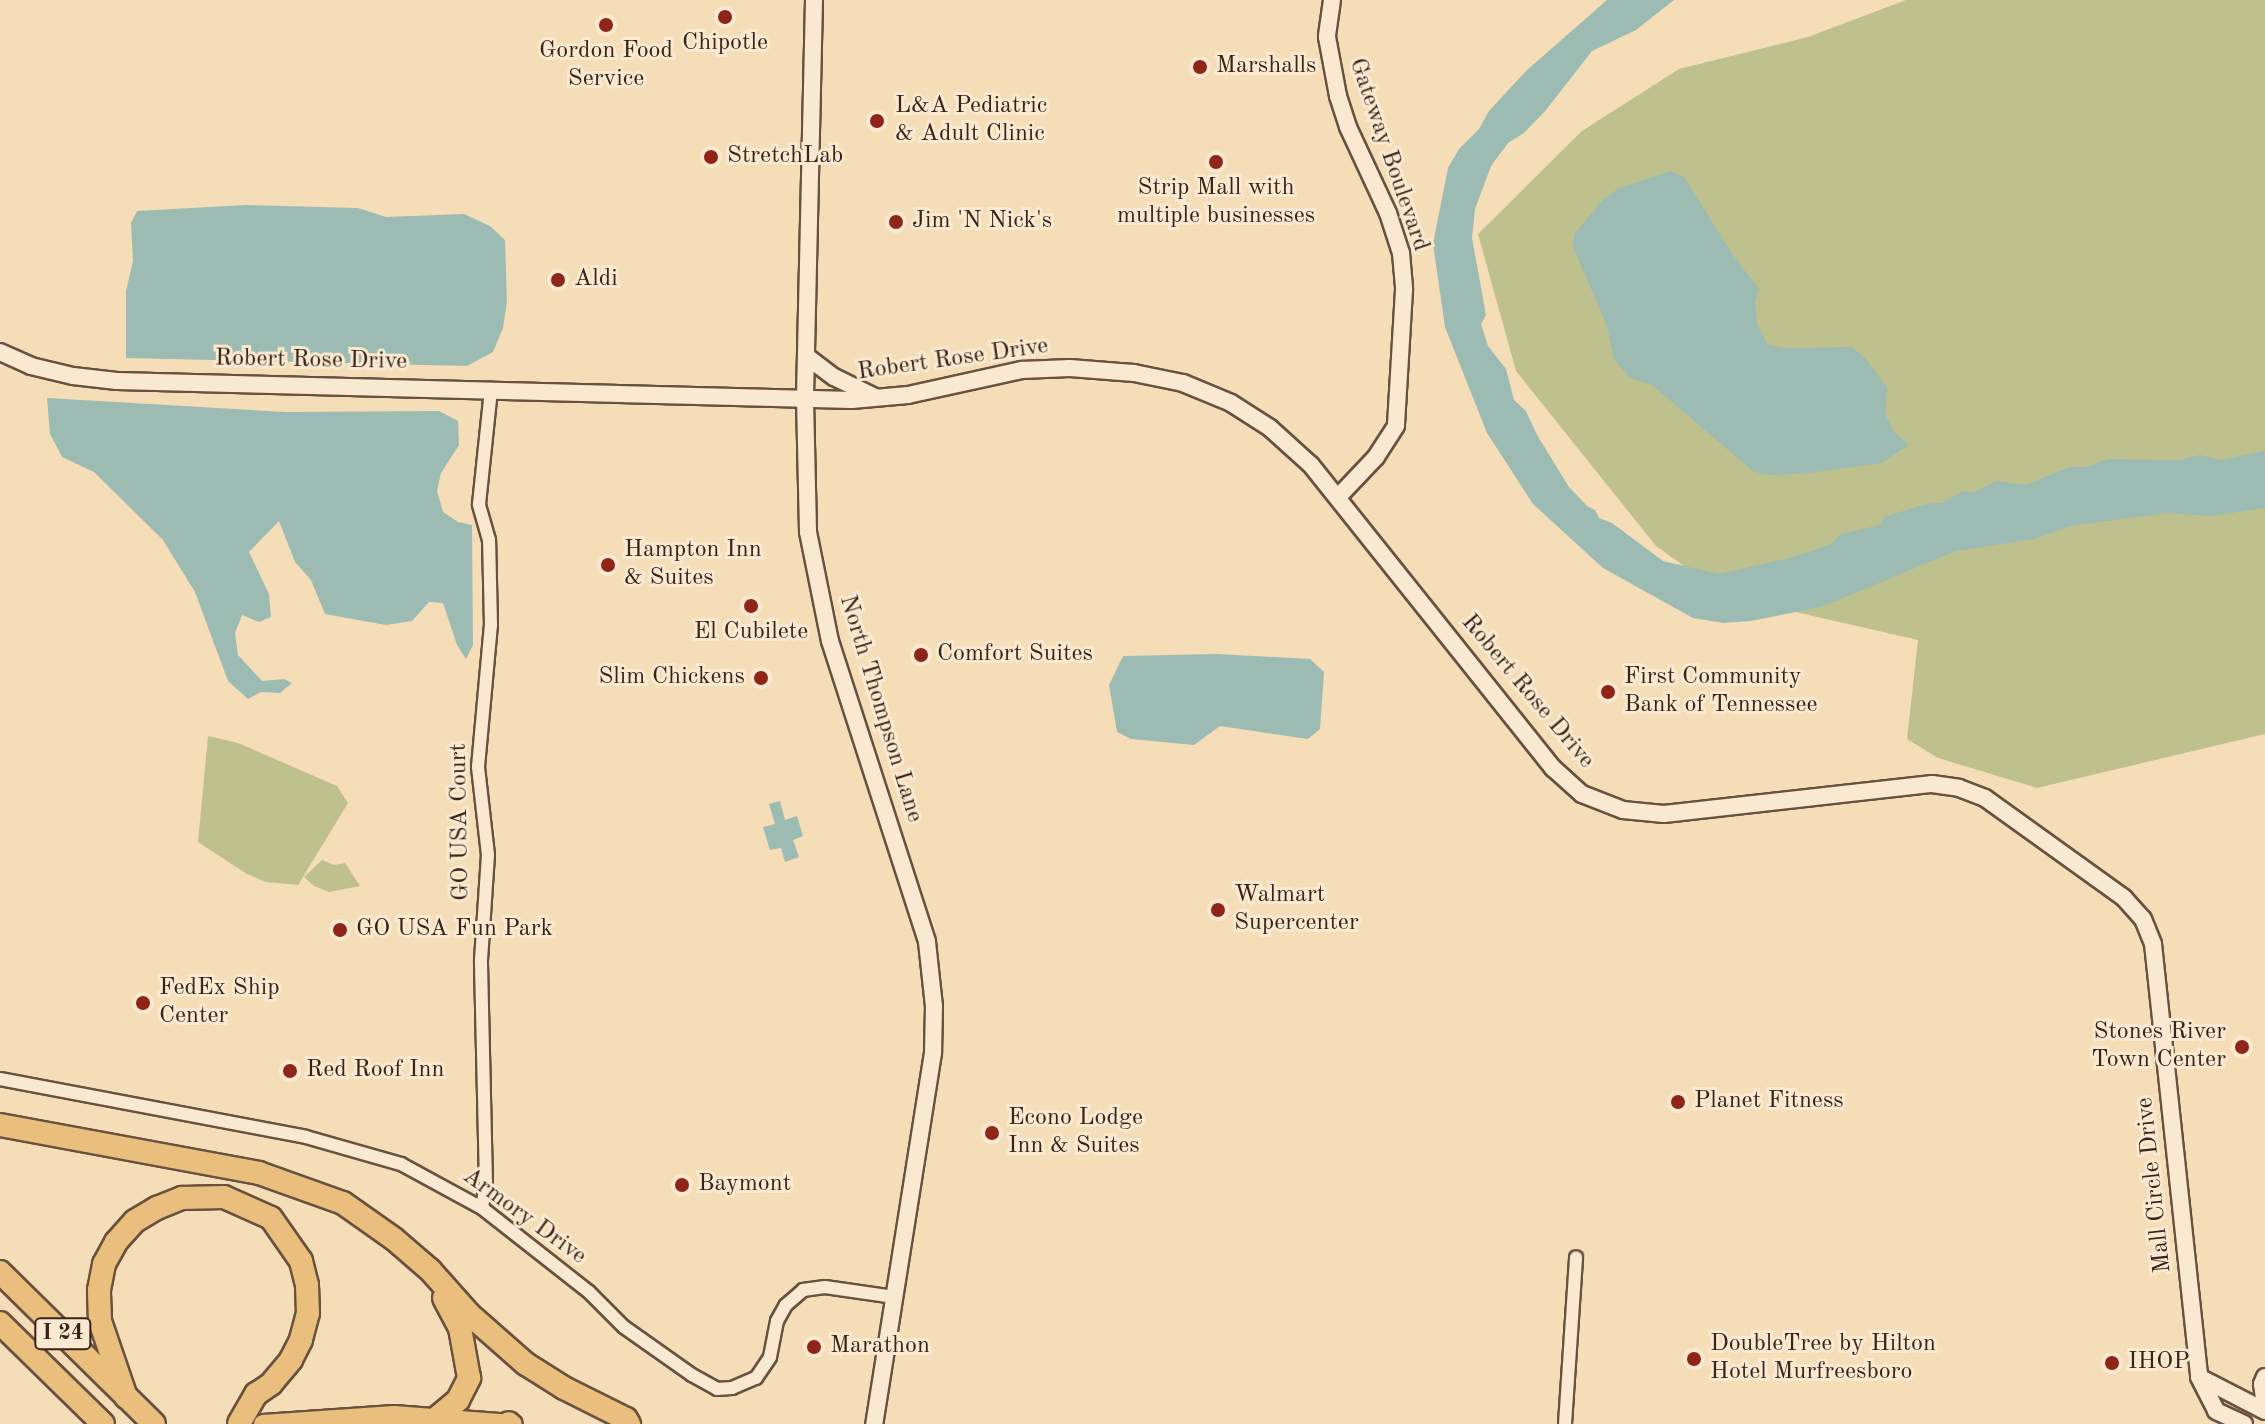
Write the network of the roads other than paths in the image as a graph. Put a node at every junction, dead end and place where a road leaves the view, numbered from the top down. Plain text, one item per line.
1 (814, 0) edge
2 (1332, 0) edge
3 (0, 352) edge
4 (806, 356) junction
5 (491, 389) junction
6 (877, 398) junction
7 (805, 399) junction
8 (1338, 497) junction
9 (2050, 844) joint
10 (0, 1079) edge
11 (0, 1125) edge
12 (482, 1208) junction
13 (394, 1239) junction
14 (1576, 1257) dead end
15 (0, 1272) edge
16 (894, 1297) junction
17 (0, 1323) edge
18 (2199, 1377) junction
19 (2265, 1377) edge
20 (126, 1397) junction
21 (2265, 1408) edge
22 (439, 1416) junction
23 (103, 1424) edge
24 (154, 1424) edge
25 (239, 1424) edge
26 (263, 1424) edge
27 (510, 1424) edge
28 (629, 1424) edge
29 (874, 1424) edge
30 (1565, 1424) edge
31 (2244, 1424) edge

1 - 4 street, North Thompson Lane
2 - 8 street, Gateway Boulevard
3 - 5 street, Robert Rose Drive
4 - 6 street
4 - 7 street, North Thompson Lane
5 - 7 street, Robert Rose Drive
5 - 12 street, GO USA Court
6 - 7 street, Robert Rose Drive
6 - 8 street, Robert Rose Drive
7 - 16 street, North Thompson Lane
8 - 9 street, Robert Rose Drive
9 - 18 street, Mall Circle Drive
10 - 12 street, Armory Drive
11 - 13 highway
12 - 16 street, Armory Drive
13 - 22 highway
13 - 28 highway
14 - 30 street
15 - 20 highway, I 24
16 - 29 street, North Thompson Lane
17 - 23 highway, I 24
18 - 21 street
18 - 31 street, Mall Circle Drive
19 - 21 street
20 - 24 highway, I 24
20 - 25 highway
22 - 26 main road
22 - 27 main road

